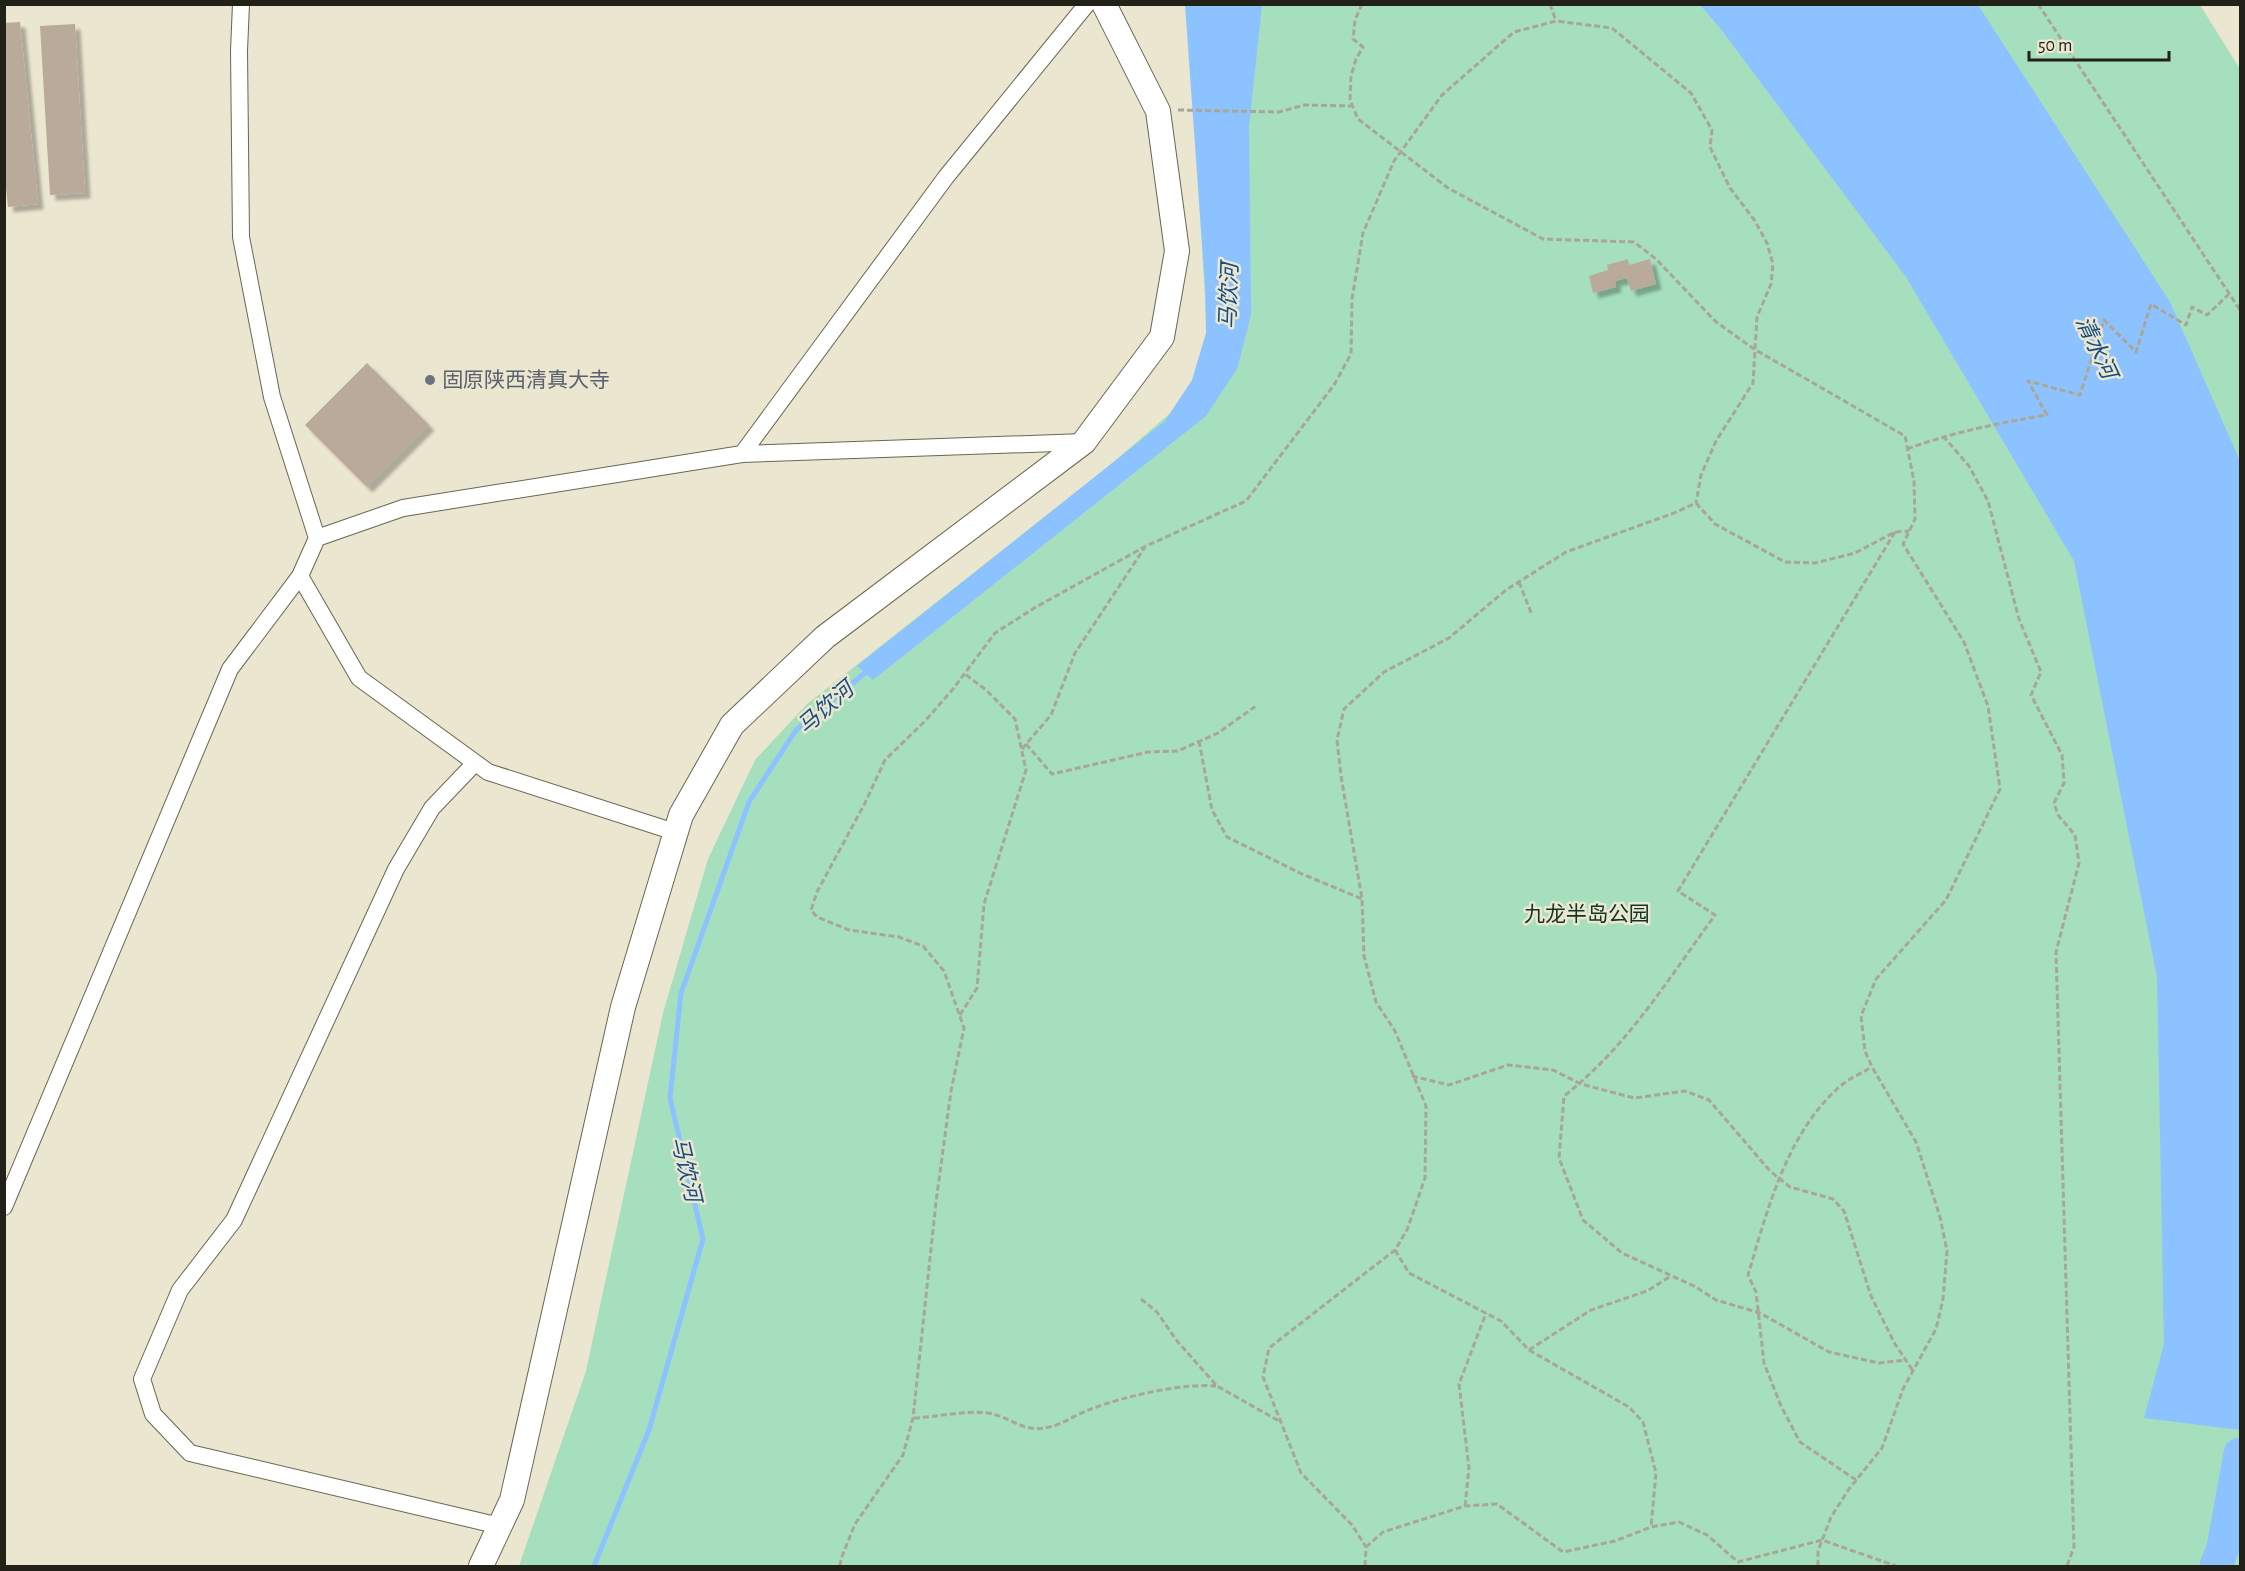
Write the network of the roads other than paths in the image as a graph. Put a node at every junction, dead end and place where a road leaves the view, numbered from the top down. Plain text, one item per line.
1 (241, 4) edge
2 (1087, 4) edge
3 (1104, 4) edge
4 (1084, 442) junction
5 (742, 454) junction
6 (317, 538) junction
7 (300, 576) junction
8 (475, 763) junction
9 (675, 832) junction
10 (4, 1207) edge
11 (500, 1526) junction
12 (481, 1566) edge

1 - 6 street
2 - 5 street
3 - 4 street
4 - 5 street
4 - 9 street
5 - 6 street
6 - 7 street
7 - 8 street
7 - 10 street
8 - 9 street
8 - 11 street
9 - 11 street
11 - 12 street

